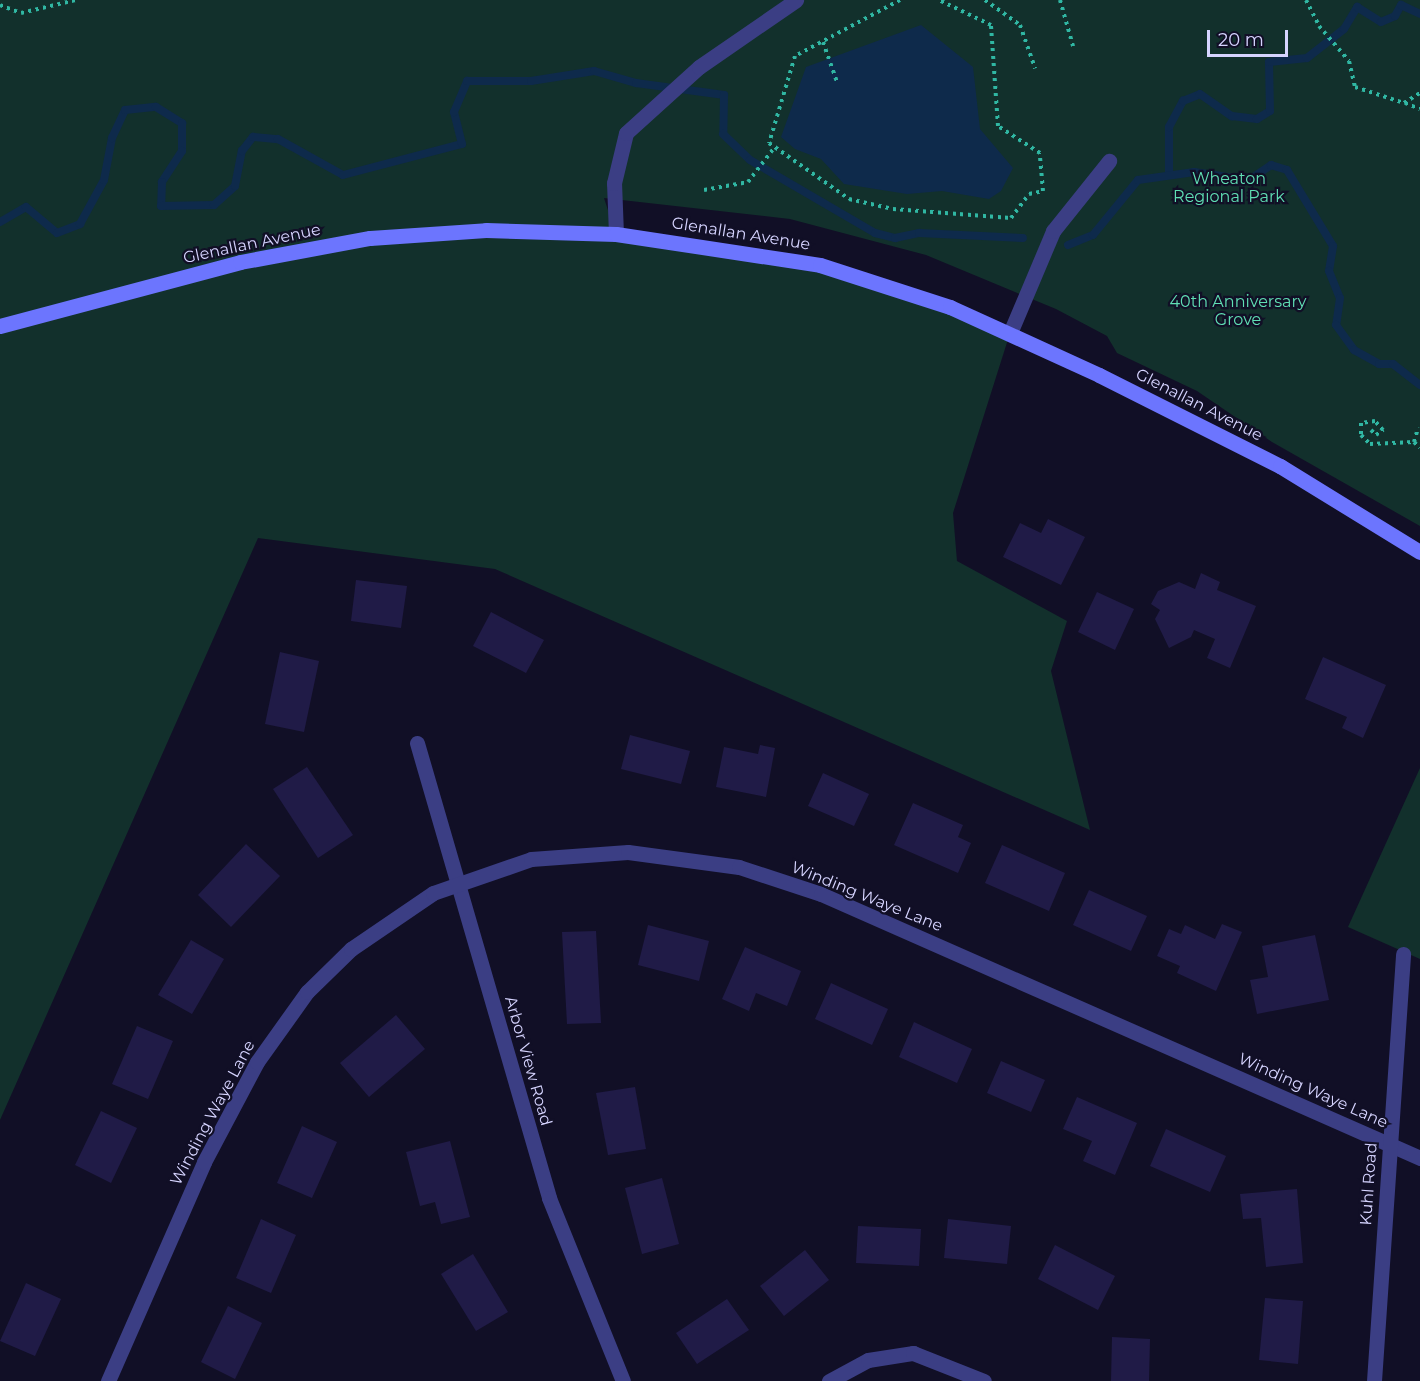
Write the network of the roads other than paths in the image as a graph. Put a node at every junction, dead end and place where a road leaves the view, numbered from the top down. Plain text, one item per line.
1 (796, 0) edge
2 (1109, 161) dead end
3 (616, 234) junction
4 (0, 326) edge
5 (1010, 333) junction
6 (1420, 552) edge
7 (417, 743) dead end
8 (458, 884) junction
9 (1403, 954) dead end
10 (1390, 1144) junction
11 (1420, 1158) edge
12 (108, 1381) edge
13 (623, 1381) edge
14 (829, 1381) edge
15 (984, 1381) edge
16 (1374, 1381) edge

1 - 3 street
2 - 5 street
3 - 4 street, Glenallan Avenue
3 - 5 street, Glenallan Avenue
5 - 6 street, Glenallan Avenue
7 - 8 street, Arbor View Road
8 - 10 street, Winding Waye Lane
8 - 12 street, Winding Waye Lane
8 - 13 street, Arbor View Road
9 - 10 street, Kuhl Road
10 - 11 street, Winding Waye Lane
10 - 16 street, Kuhl Road
14 - 15 street

